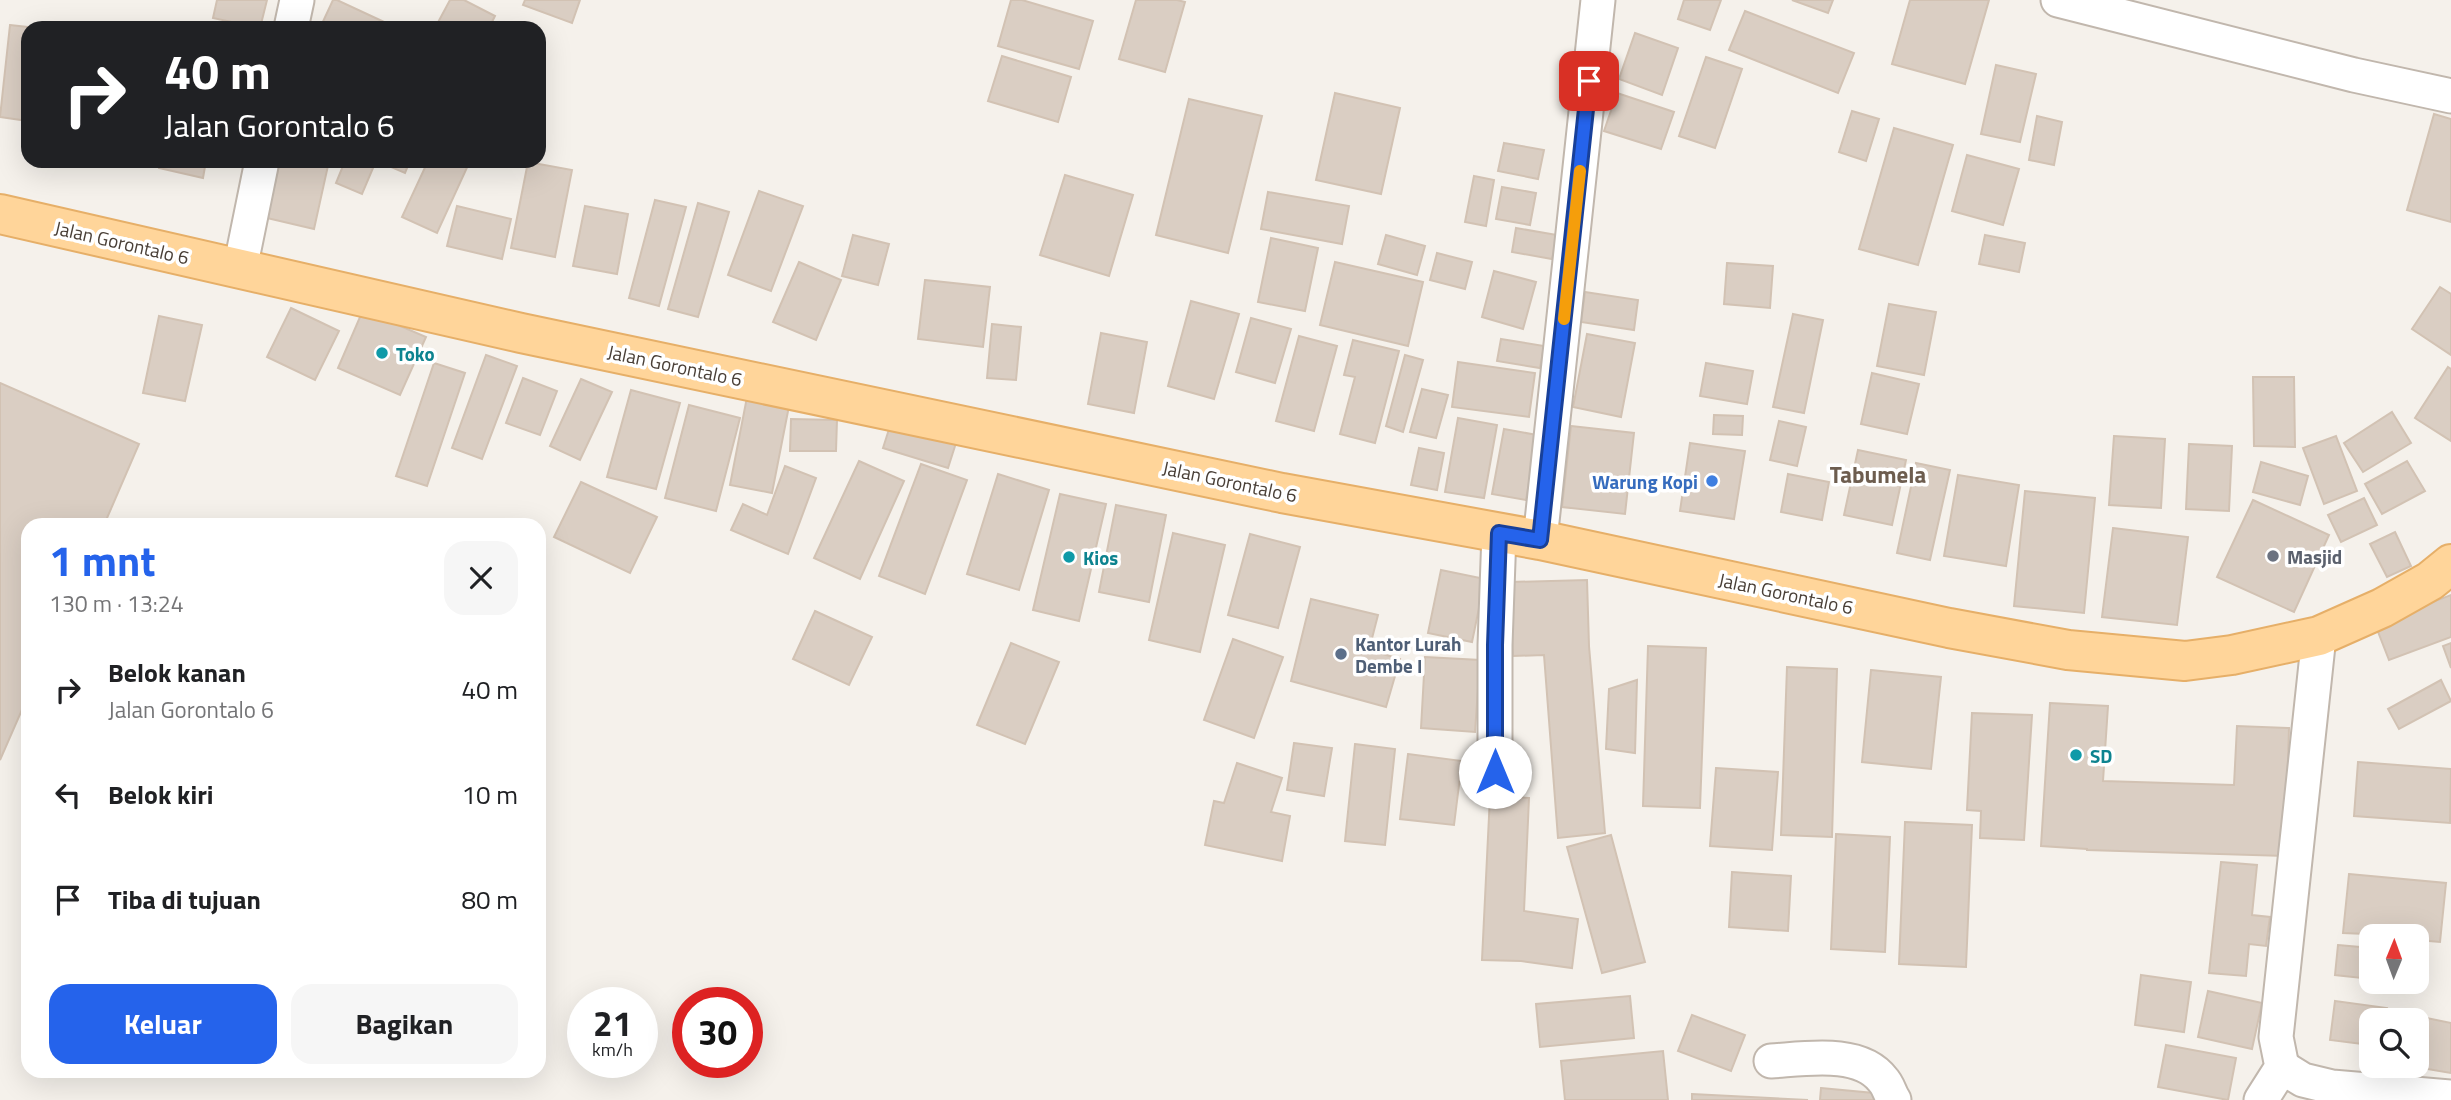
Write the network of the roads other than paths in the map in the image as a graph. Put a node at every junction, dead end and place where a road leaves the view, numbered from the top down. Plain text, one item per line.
1 (296, 0) edge
2 (1598, 0) edge
3 (2058, 0) edge
4 (292, 21) edge
5 (2451, 96) edge
6 (261, 168) edge
7 (0, 214) edge
8 (240, 269) junction
9 (1499, 533) junction
10 (1540, 540) junction
11 (2451, 564) edge
12 (2319, 636) junction
13 (1495, 772) dead end
14 (1771, 1061) dead end
15 (2282, 1067) junction
16 (2451, 1097) edge
17 (1894, 1100) edge
18 (2261, 1100) edge

1 - 4 street
2 - 10 street
3 - 5 street
6 - 8 street
7 - 8 main road, Jalan Gorontalo 6
8 - 9 main road, Jalan Gorontalo 6
9 - 10 main road, Jalan Gorontalo 6
9 - 13 street
10 - 12 main road, Jalan Gorontalo 6
11 - 12 main road, Jalan Gorontalo 6
12 - 15 street
14 - 17 street
15 - 16 street
15 - 18 street

